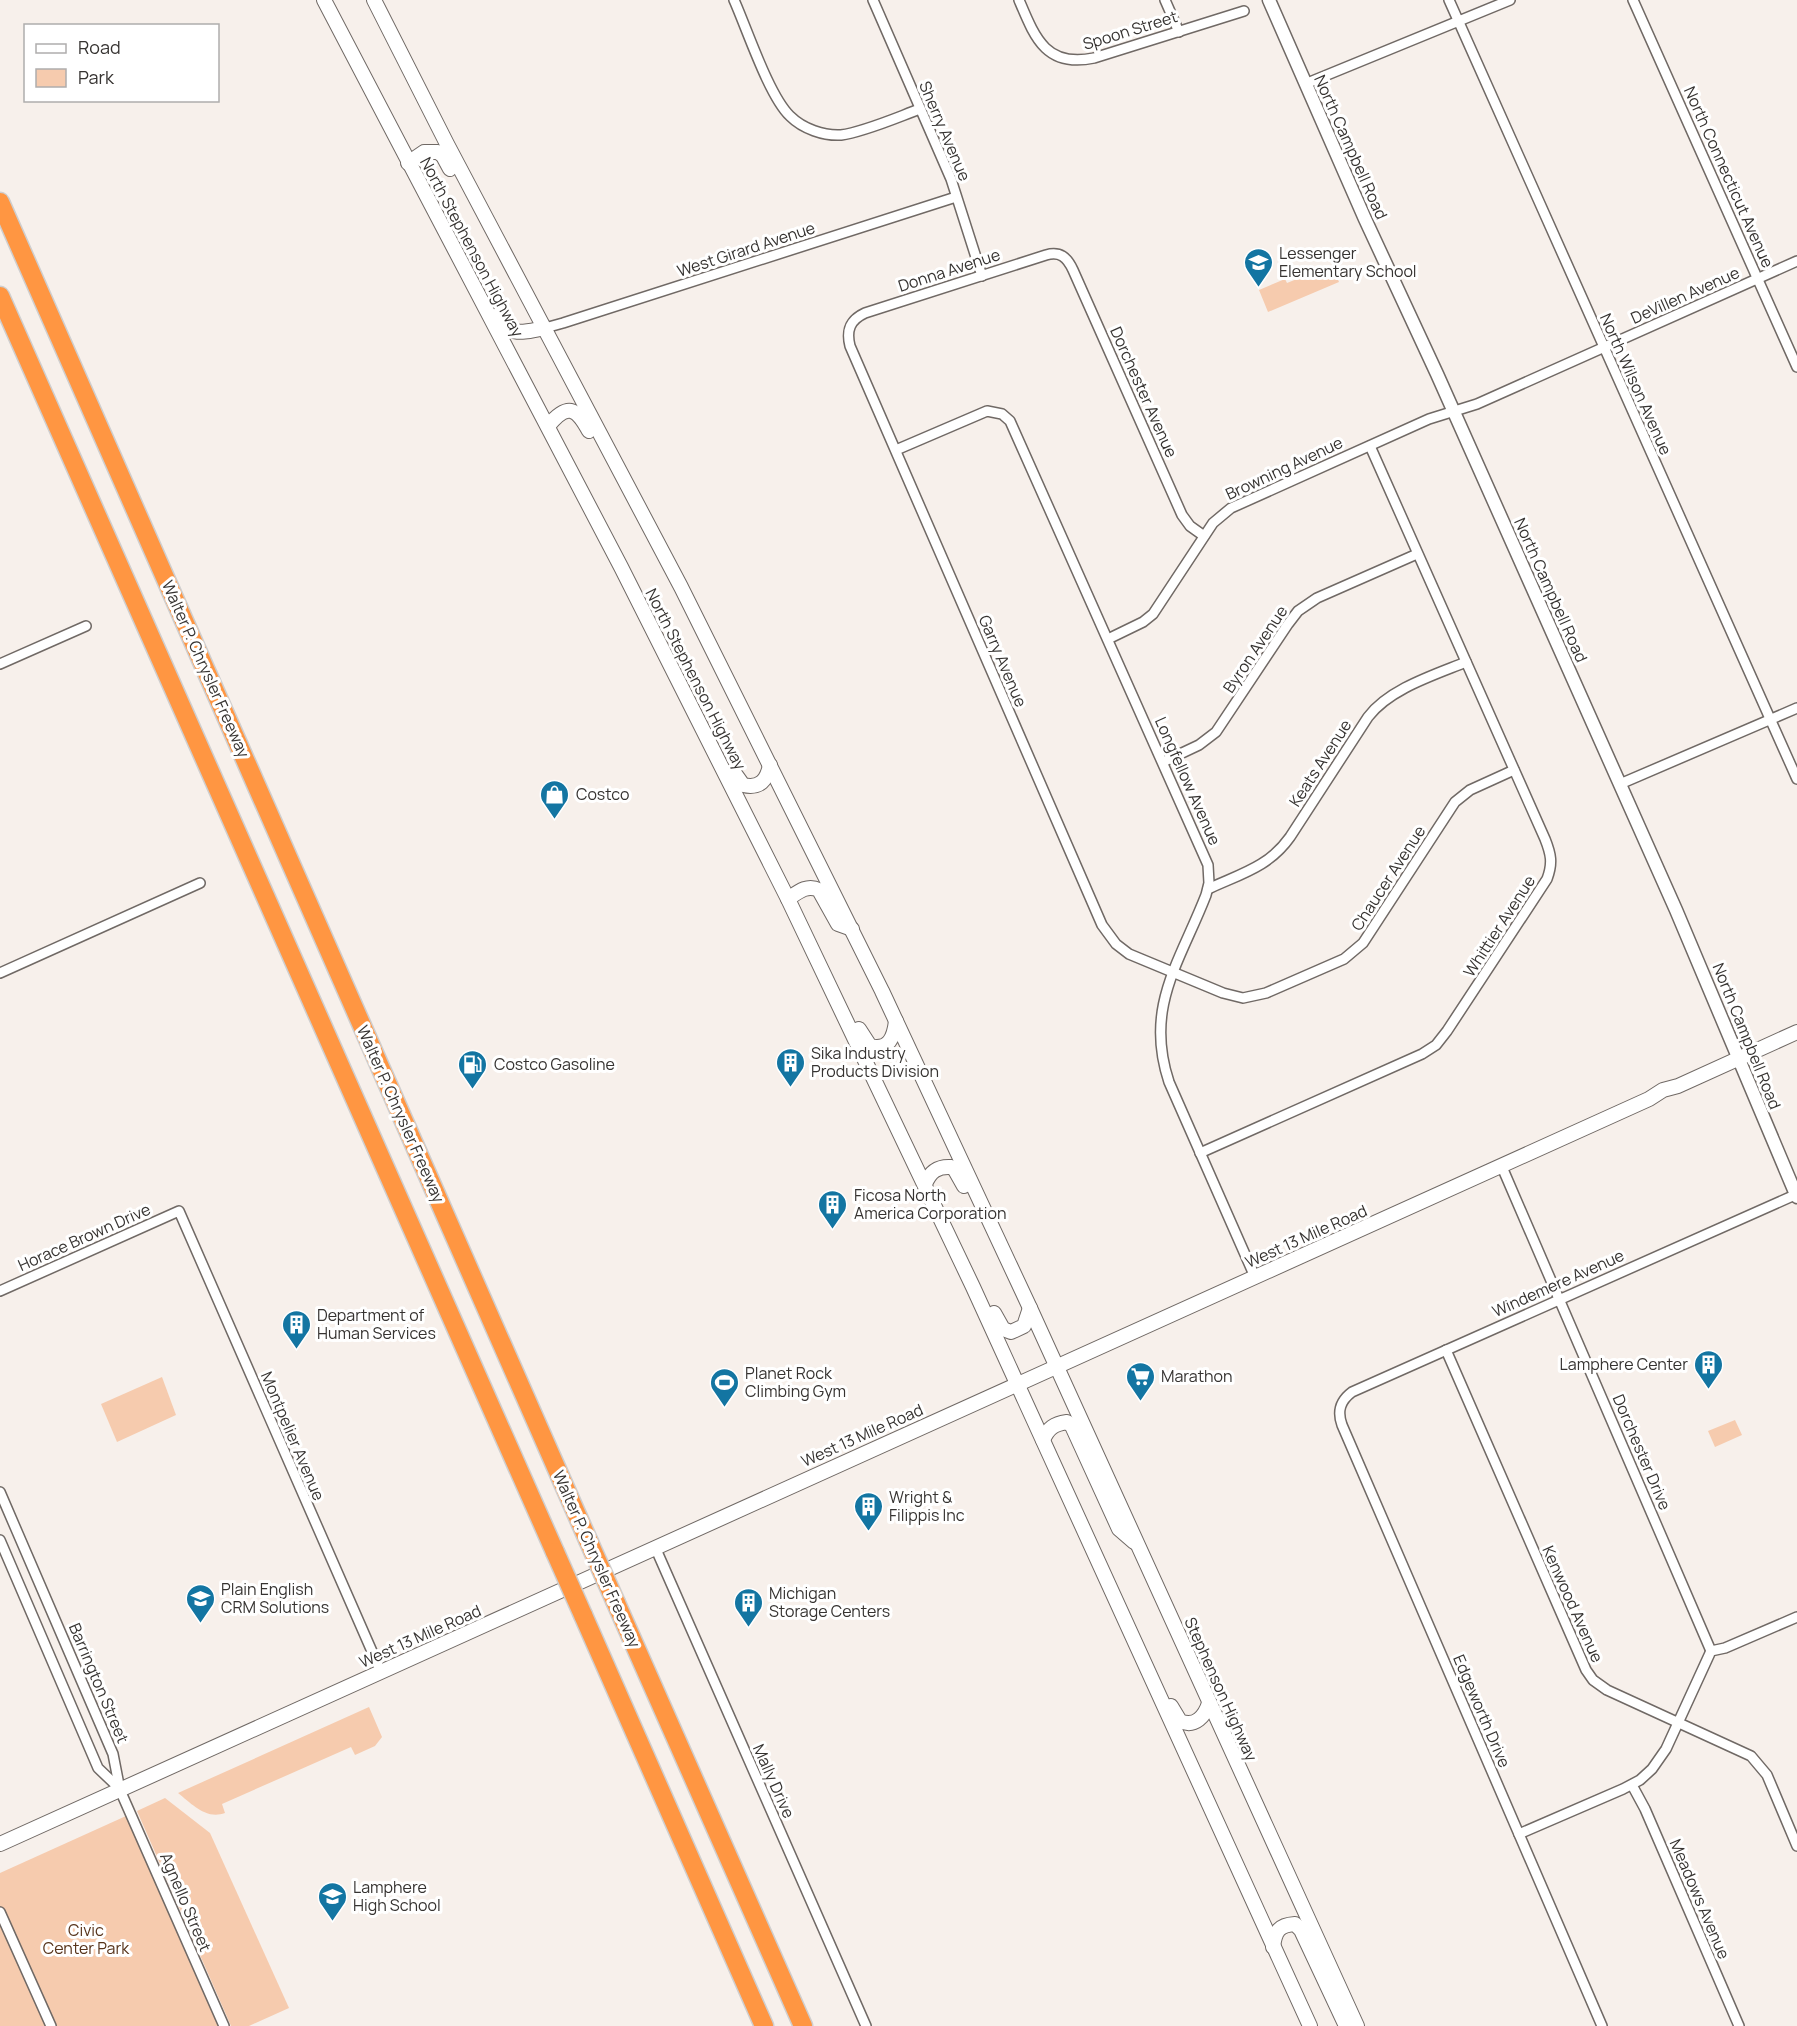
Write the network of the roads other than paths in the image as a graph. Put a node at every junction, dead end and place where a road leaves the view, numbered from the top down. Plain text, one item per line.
1 (324, 0) edge
2 (374, 0) edge
3 (734, 0) edge
4 (873, 0) edge
5 (1019, 0) edge
6 (1165, 0) edge
7 (1269, 0) edge
8 (1449, 0) edge
9 (1510, 0) edge
10 (1633, 0) edge
11 (1244, 11) dead end
12 (1458, 21) junction
13 (1179, 32) junction
14 (1305, 84) junction
15 (920, 110) junction
16 (408, 163) junction
17 (956, 196) junction
18 (0, 202) edge
19 (438, 220) junction
20 (1064, 256) joint
21 (1797, 261) edge
22 (516, 274) junction
23 (982, 276) junction
24 (1758, 279) junction
25 (0, 296) edge
26 (849, 327) joint
27 (545, 328) junction
28 (1604, 348) junction
29 (1797, 367) edge
30 (1453, 412) junction
31 (548, 426) junction
32 (1370, 446) junction
33 (896, 450) junction
34 (1203, 536) junction
35 (654, 537) junction
36 (1417, 554) junction
37 (86, 626) dead end
38 (1108, 639) junction
39 (1466, 662) junction
40 (0, 664) edge
41 (676, 674) junction
42 (1797, 708) edge
43 (1770, 719) junction
44 (1163, 762) junction
45 (770, 765) junction
46 (1514, 770) junction
47 (1797, 779) edge
48 (1620, 784) junction
49 (200, 883) dead end
50 (1208, 889) junction
51 (788, 899) junction
52 (852, 930) junction
53 (0, 973) edge
54 (1174, 973) junction
55 (837, 1003) junction
56 (896, 1021) junction
57 (1797, 1032) edge
58 (1738, 1058) junction
59 (1200, 1153) junction
60 (1502, 1167) junction
61 (925, 1184) junction
62 (1797, 1195) edge
63 (179, 1211) joint
64 (938, 1212) junction
65 (1012, 1272) junction
66 (1255, 1277) junction
67 (0, 1291) edge
68 (1560, 1299) junction
69 (1030, 1308) junction
70 (1446, 1350) junction
71 (1056, 1366) junction
72 (1017, 1383) junction
73 (1339, 1407) joint
74 (1043, 1440) junction
75 (0, 1492) edge
76 (0, 1540) edge
77 (1137, 1545) junction
78 (655, 1547) junction
79 (1092, 1547) junction
80 (42, 1590) junction
81 (25, 1598) junction
82 (1797, 1617) edge
83 (1711, 1651) junction
84 (381, 1672) junction
85 (1209, 1703) junction
86 (1677, 1721) junction
87 (1632, 1785) junction
88 (120, 1790) junction
89 (1519, 1834) junction
90 (0, 1844) edge
91 (1797, 1846) edge
92 (0, 1912) edge
93 (1273, 1947) junction
94 (51, 2026) edge
95 (224, 2026) edge
96 (764, 2026) edge
97 (802, 2026) edge
98 (866, 2026) edge
99 (1310, 2026) edge
100 (1346, 2026) edge
101 (1357, 2026) edge
102 (1602, 2026) edge
103 (1739, 2026) edge

1 - 16 main road, North Stephenson Highway
2 - 22 main road, North Stephenson Highway
3 - 15 street
4 - 15 street, Sherry Avenue
5 - 13 street, Spoon Street
6 - 13 street
7 - 14 street, North Campbell Road
8 - 12 street, North Wilson Avenue
9 - 12 street
10 - 24 street, North Connecticut Avenue
11 - 13 street, Spoon Street
12 - 14 street
12 - 28 street, North Wilson Avenue
14 - 30 street, North Campbell Road
15 - 17 street, Sherry Avenue
16 - 19 main road, North Stephenson Highway
16 - 22 main road
17 - 23 street, Sherry Avenue
17 - 27 street, West Girard Avenue
18 - 97 highway, Walter P. Chrysler Freeway, bridge
19 - 27 main road
19 - 31 main road, North Stephenson Highway
20 - 23 street, Donna Avenue
20 - 34 street, Dorchester Avenue
21 - 24 street, DeVillen Avenue
22 - 27 main road, North Stephenson Highway
23 - 26 street, Donna Avenue
24 - 28 street, DeVillen Avenue
24 - 29 street, North Connecticut Avenue
25 - 96 highway, bridge
26 - 33 street, Garry Avenue
27 - 35 main road, North Stephenson Highway
28 - 30 street, DeVillen Avenue
28 - 43 street, North Wilson Avenue
30 - 32 street, Browning Avenue
30 - 48 street, North Campbell Road
31 - 35 main road
31 - 41 main road, North Stephenson Highway
32 - 34 street, Browning Avenue
32 - 36 street, Whittier Avenue
33 - 38 street, Longfellow Avenue
33 - 54 street, Garry Avenue
34 - 38 street, Browning Avenue
35 - 45 main road, North Stephenson Highway
36 - 39 street, Whittier Avenue
36 - 44 street, Byron Avenue
37 - 40 street
38 - 44 street, Longfellow Avenue
39 - 46 street, Whittier Avenue
39 - 50 street, Keats Avenue
41 - 45 main road
41 - 51 main road, North Stephenson Highway
42 - 43 street
43 - 47 street, North Wilson Avenue
43 - 48 street
44 - 50 street, Longfellow Avenue
45 - 52 main road, North Stephenson Highway
46 - 54 street, Chaucer Avenue
46 - 59 street, Whittier Avenue
48 - 58 street, North Campbell Road
49 - 53 street
50 - 54 street, Longfellow Avenue
51 - 52 main road
51 - 55 main road, North Stephenson Highway
52 - 56 main road, North Stephenson Highway
54 - 59 street, Longfellow Avenue
55 - 56 main road
55 - 61 main road, North Stephenson Highway
56 - 65 main road, North Stephenson Highway
57 - 58 main road, West 13 Mile Road
58 - 60 main road, West 13 Mile Road
58 - 62 street, North Campbell Road
59 - 66 street, Longfellow Avenue
60 - 66 main road, West 13 Mile Road
60 - 68 street, Dorchester Drive
61 - 64 main road, North Stephenson Highway
61 - 65 main road
62 - 68 street, Windemere Avenue
63 - 67 street, Horace Brown Drive
63 - 84 street, Montpelier Avenue
64 - 69 main road
64 - 72 main road, North Stephenson Highway
65 - 69 main road, North Stephenson Highway
66 - 71 main road, West 13 Mile Road
68 - 70 street, Windemere Avenue
68 - 83 street, Dorchester Drive
69 - 71 main road, North Stephenson Highway
70 - 73 street, Windemere Avenue
70 - 86 street, Kenwood Avenue
71 - 72 main road, West 13 Mile Road
71 - 77 main road, Stephenson Highway
72 - 74 main road
72 - 78 main road, West 13 Mile Road
73 - 89 street, Edgeworth Drive
74 - 77 main road
74 - 79 main road
75 - 80 street, Barrington Street
76 - 81 street, Barrington Street
77 - 85 main road, Stephenson Highway
78 - 84 main road, West 13 Mile Road
78 - 98 street, Mally Drive
79 - 85 main road
79 - 93 main road
80 - 81 street
80 - 88 street, Barrington Street
81 - 88 street, Barrington Street
82 - 83 street
83 - 86 street
84 - 88 main road, West 13 Mile Road
85 - 101 main road, Stephenson Highway
86 - 87 street
86 - 91 street, Kenwood Avenue
87 - 89 street
87 - 103 street, Meadows Avenue
88 - 90 main road, West 13 Mile Road
88 - 95 street, Agnello Street
89 - 102 street, Edgeworth Drive
92 - 94 street
93 - 99 main road
93 - 100 main road

